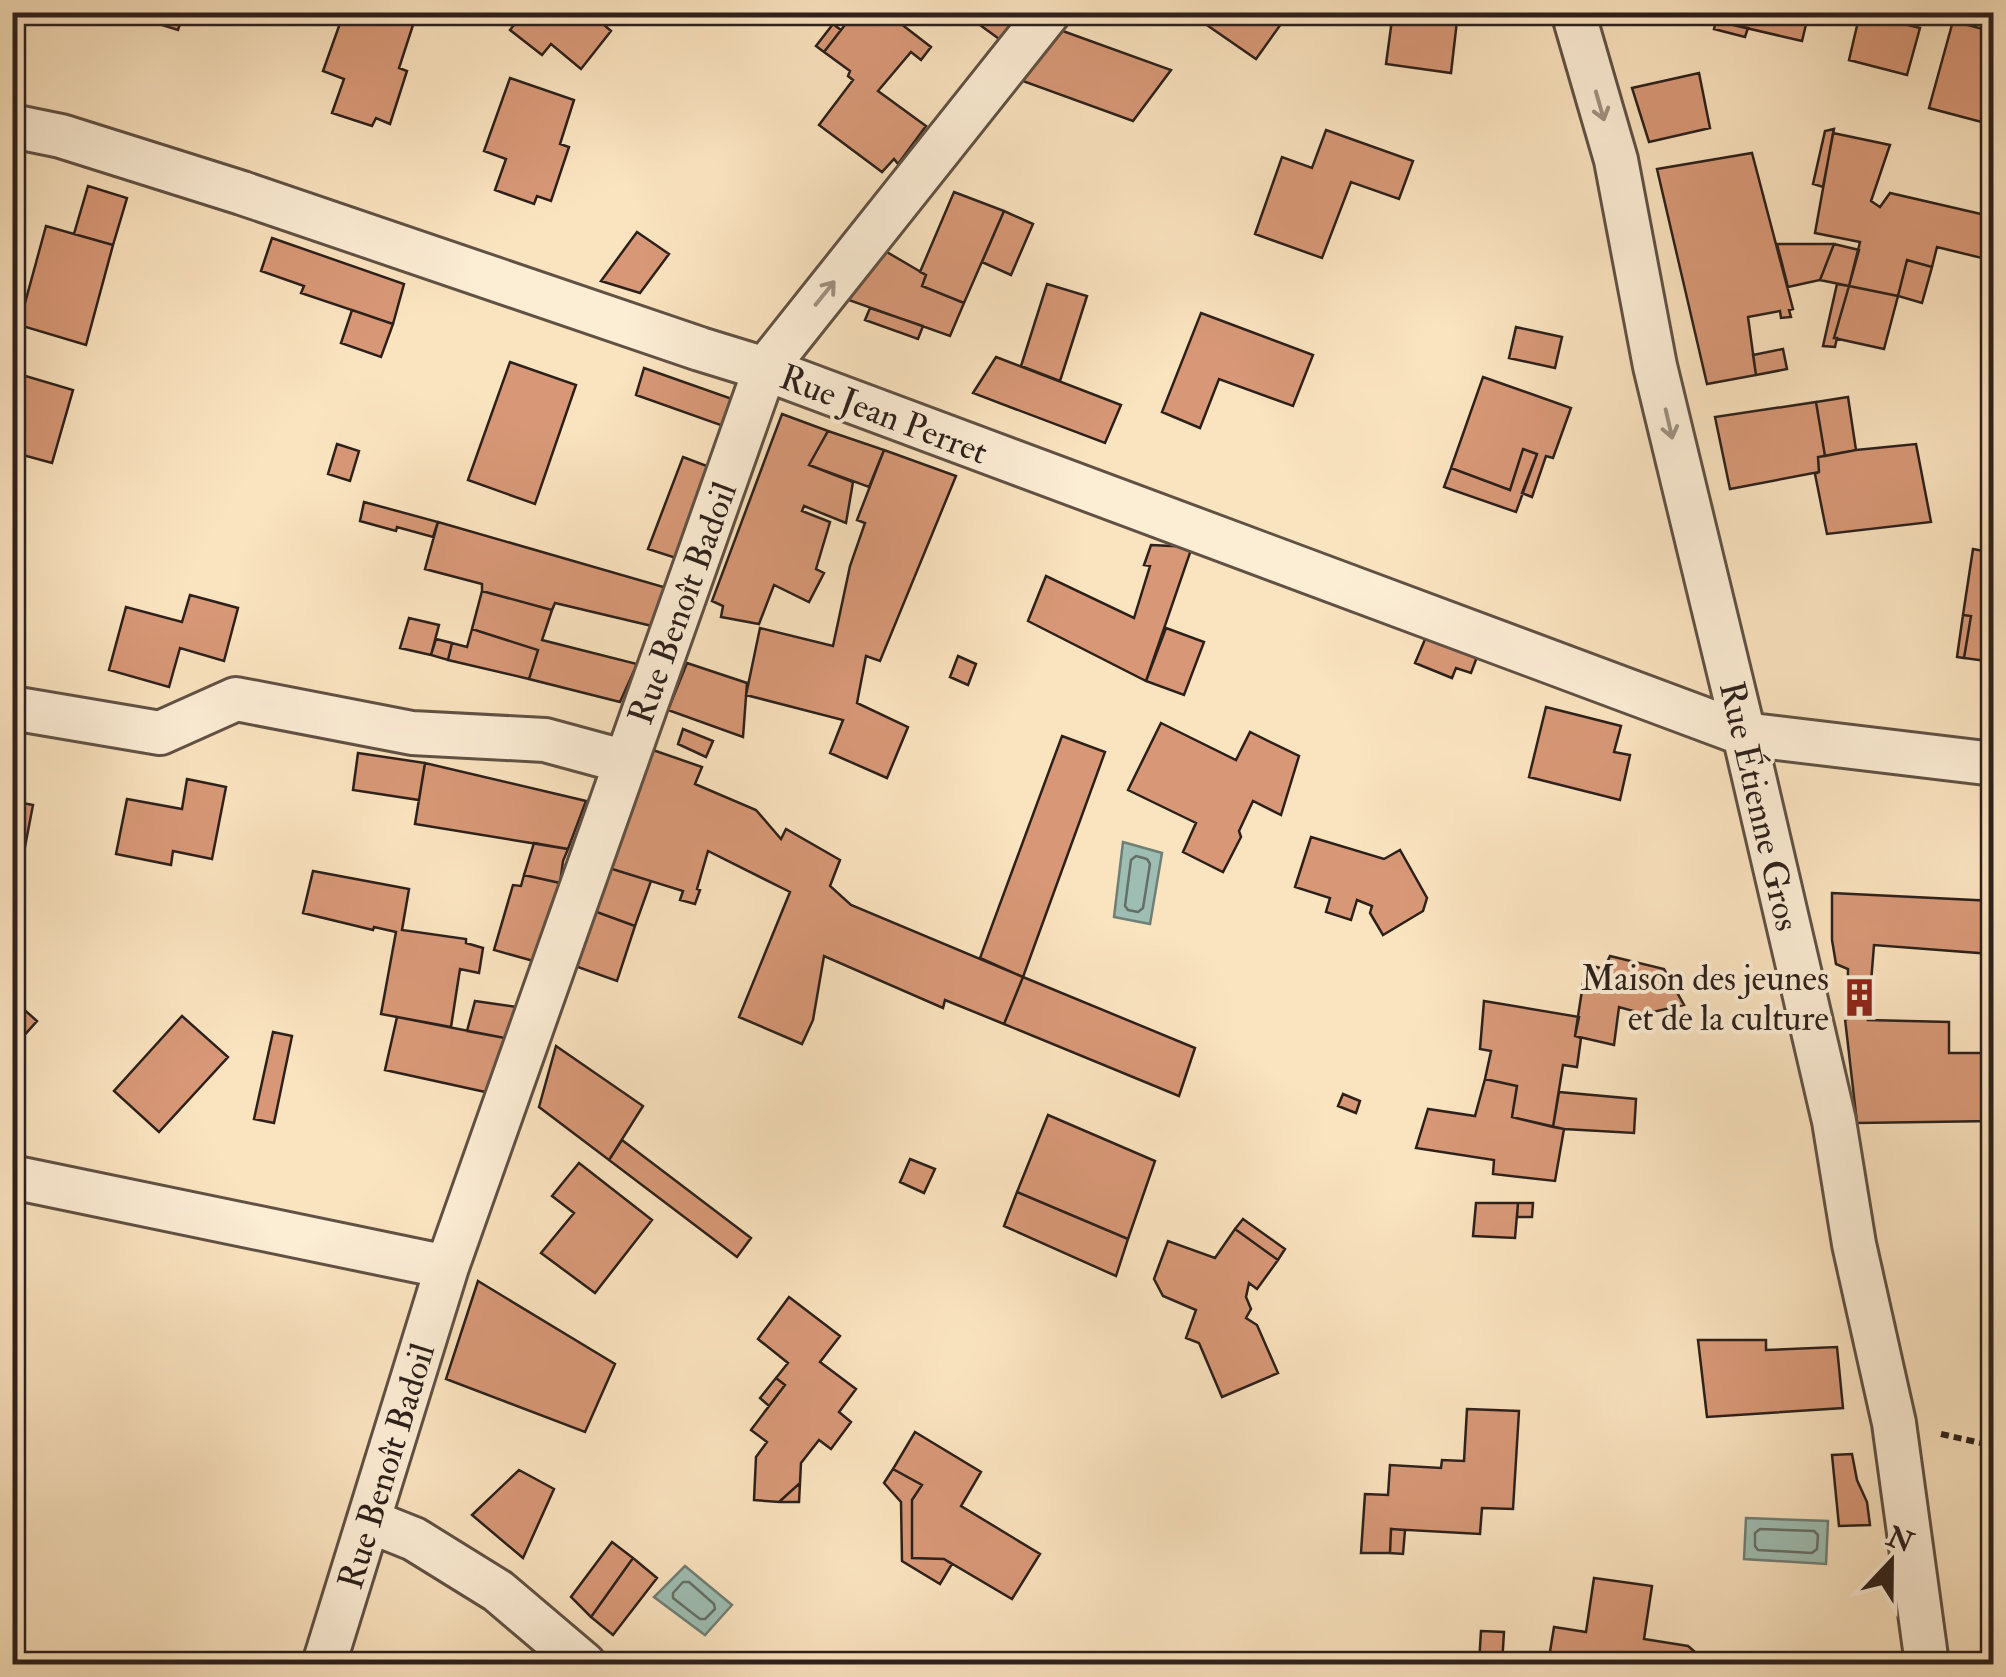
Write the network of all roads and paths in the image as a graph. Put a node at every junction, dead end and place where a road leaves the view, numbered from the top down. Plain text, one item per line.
1 (1050, 12) edge
2 (1574, 12) edge
3 (12, 126) edge
4 (765, 369) junction
5 (12, 708) edge
6 (1744, 734) junction
7 (626, 762) junction
8 (1994, 764) edge
9 (12, 1177) edge
10 (448, 1266) junction
11 (369, 1521) junction
12 (324, 1664) edge
13 (584, 1664) edge
14 (1927, 1664) edge

4 -> 1 street, Rue Benoît Badoil
2 -> 6 street, Rue Étienne Gros
3 - 4 street, Rue Jean Perret
4 - 6 street, Rue Jean Perret
4 - 7 street, Rue Benoît Badoil
5 - 7 street
6 - 8 street, Rue Jean Perret
6 - 14 street, Rue Étienne Gros
7 - 10 street, Rue Benoît Badoil
9 - 10 street
10 - 11 street, Rue Benoît Badoil
11 - 12 street, Rue Benoît Badoil
11 - 13 street

